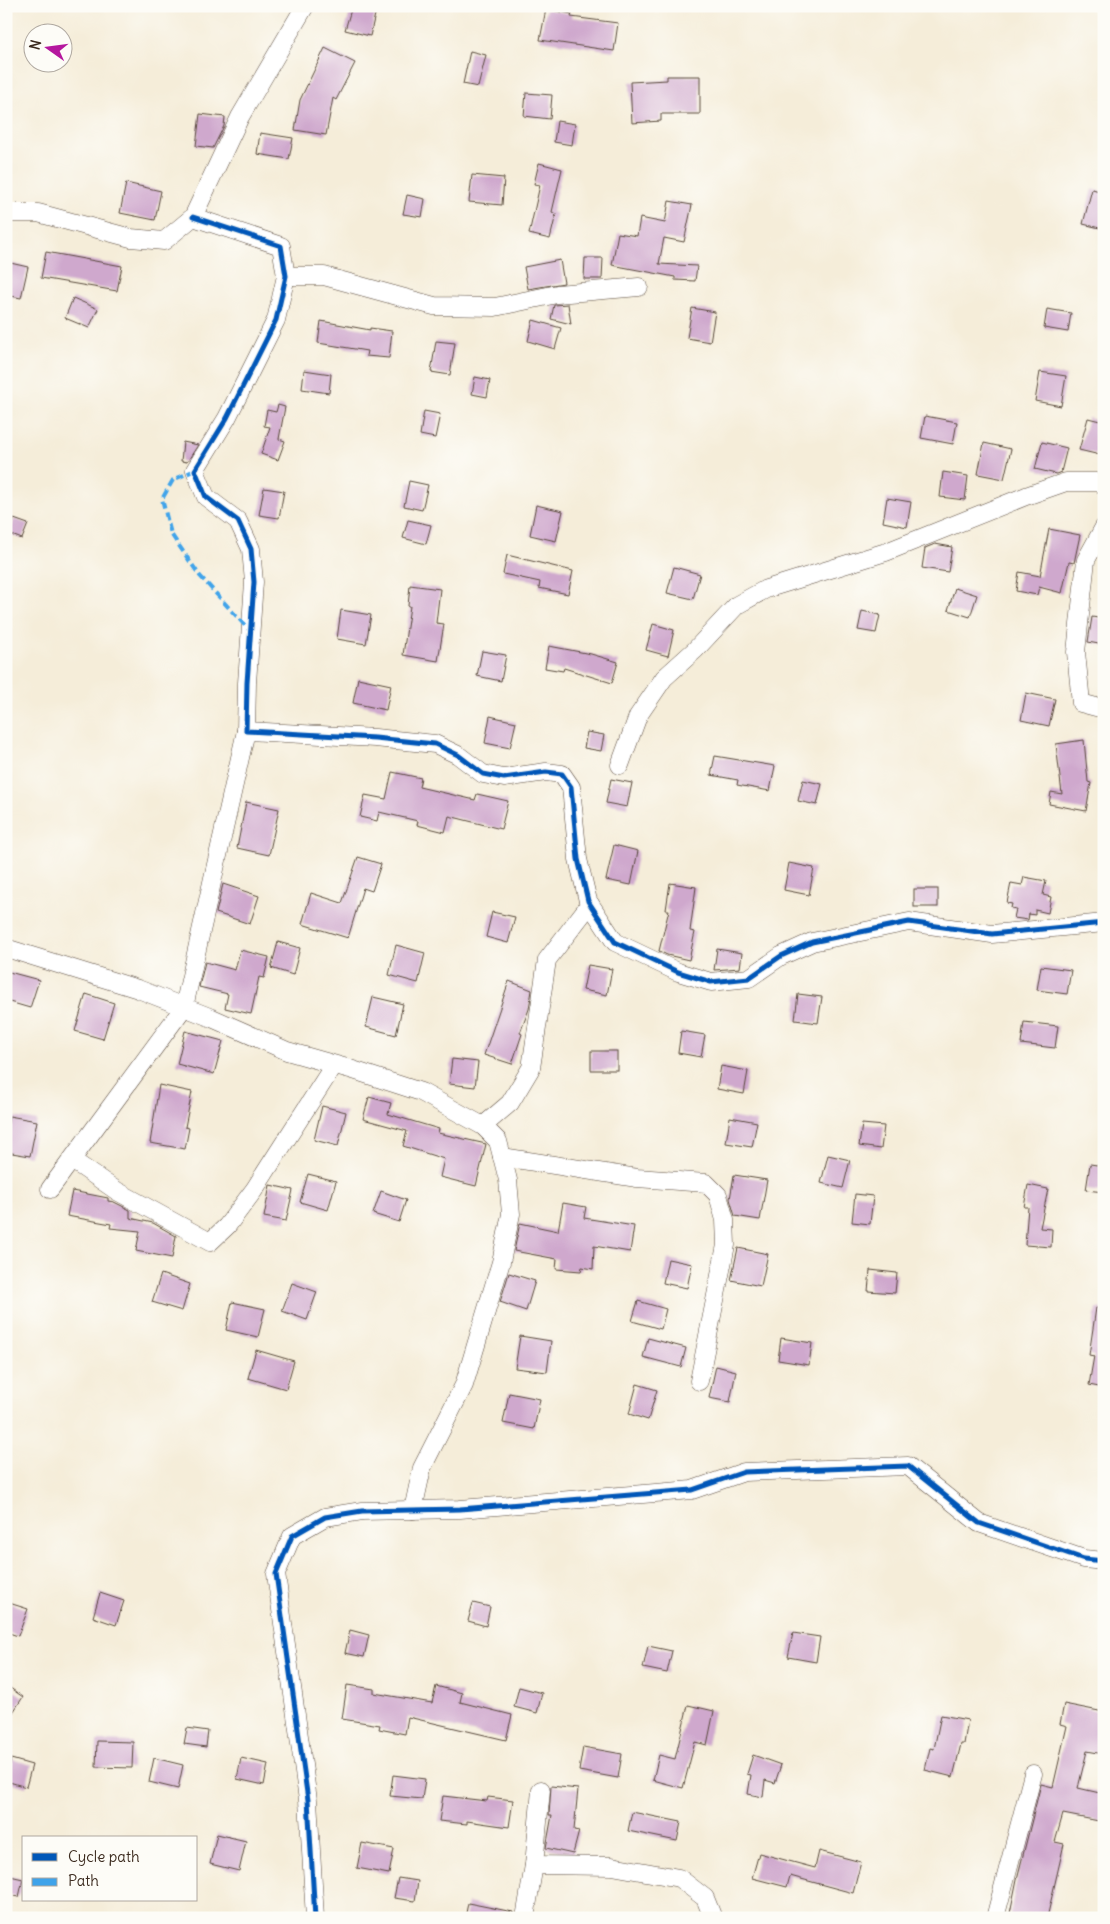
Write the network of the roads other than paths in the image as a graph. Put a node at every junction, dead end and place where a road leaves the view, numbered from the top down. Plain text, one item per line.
1 (305, 6) edge
2 (6, 213) edge
3 (193, 217) junction
4 (286, 276) junction
5 (639, 287) dead end
6 (1104, 486) edge
7 (1104, 527) edge
8 (1104, 707) edge
9 (246, 731) junction
10 (620, 765) dead end
11 (590, 904) junction
12 (1104, 923) edge
13 (6, 948) edge
14 (184, 1007) junction
15 (334, 1064) junction
16 (483, 1126) junction
17 (502, 1157) junction
18 (72, 1160) junction
19 (50, 1189) dead end
20 (699, 1381) dead end
21 (413, 1510) junction
22 (1104, 1561) edge
23 (1033, 1774) dead end
24 (541, 1790) dead end
25 (534, 1865) junction
26 (315, 1918) edge
27 (525, 1918) edge
28 (713, 1918) edge
29 (995, 1918) edge

1 - 3 street
2 - 3 street
3 - 4 street
4 - 5 street
4 - 9 street
6 - 10 street
7 - 8 street
9 - 11 street
9 - 14 street
11 - 12 street
11 - 16 street
13 - 14 street
14 - 15 street
14 - 18 street
15 - 16 street
15 - 18 street
16 - 17 street
17 - 20 street
17 - 21 street
18 - 19 street
21 - 22 street
21 - 26 street
23 - 29 street
24 - 25 street
25 - 27 street
25 - 28 street

